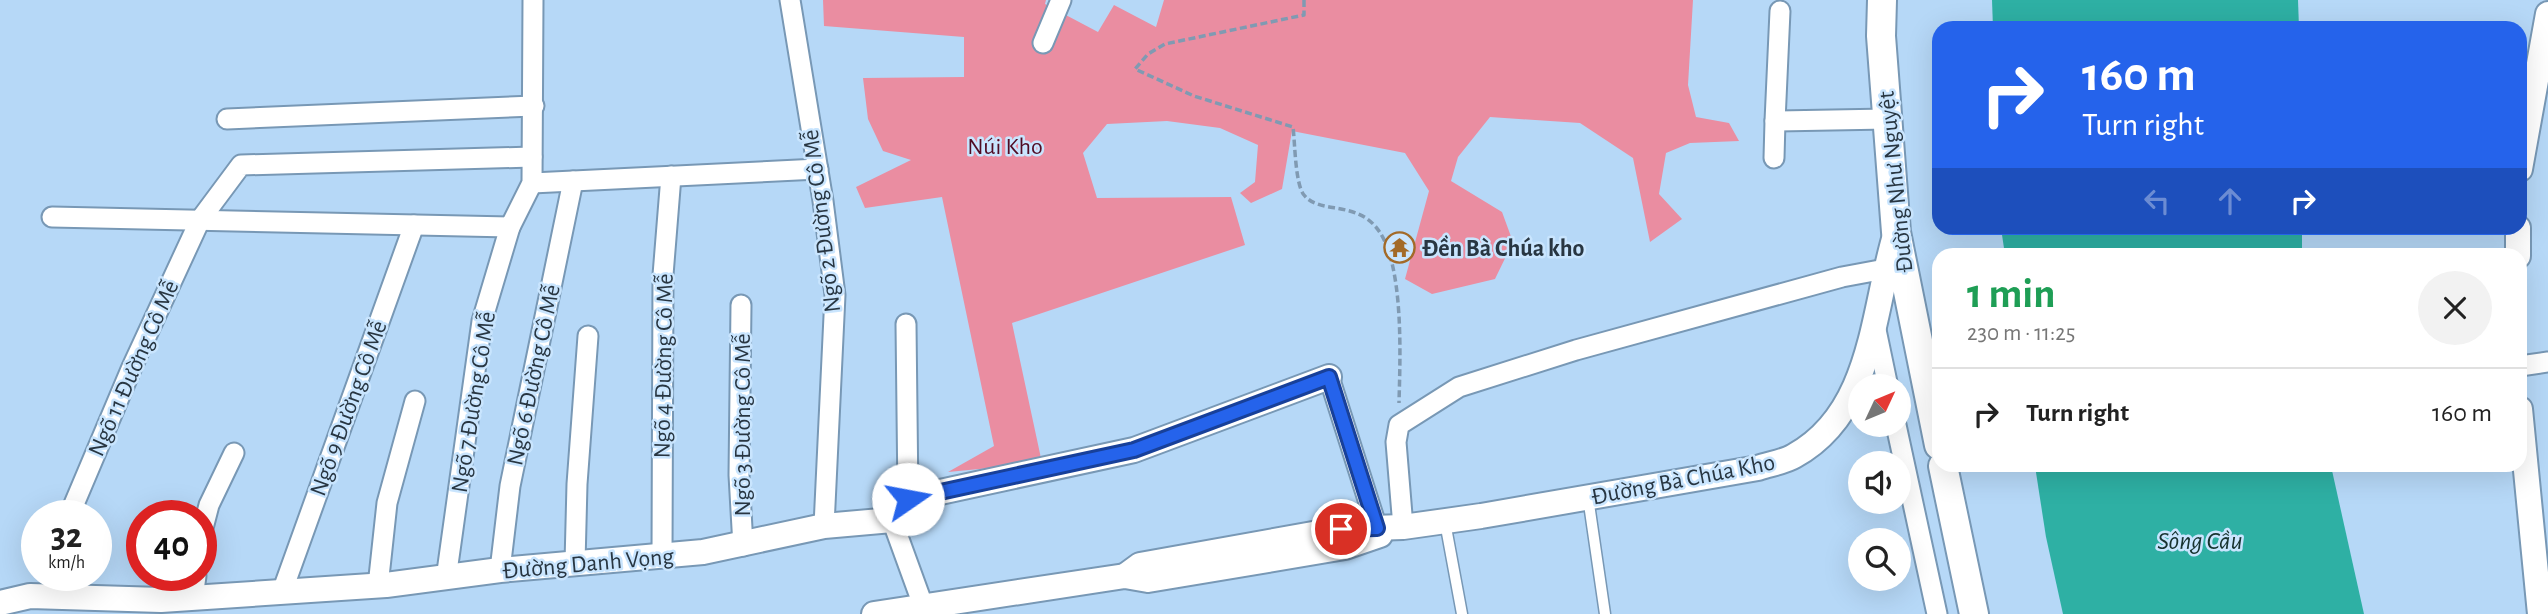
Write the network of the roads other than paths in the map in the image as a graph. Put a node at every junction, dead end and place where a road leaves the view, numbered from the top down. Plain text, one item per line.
1 (533, 0) edge
2 (790, 0) edge
3 (1061, 0) edge
4 (1882, 0) edge
5 (1780, 10) dead end
6 (2548, 14) edge
7 (1043, 43) dead end
8 (534, 106) junction
9 (227, 119) dead end
10 (1887, 119) junction
11 (1775, 121) junction
12 (2527, 130) edge
13 (532, 157) junction
14 (1774, 159) dead end
15 (818, 169) junction
16 (671, 176) junction
17 (573, 181) junction
18 (532, 183) junction
19 (52, 217) dead end
20 (200, 220) junction
21 (414, 225) junction
22 (510, 227) junction
23 (1896, 232) junction
24 (1885, 269) junction
25 (741, 305) dead end
26 (906, 324) dead end
27 (1874, 324) junction
28 (588, 336) dead end
29 (2548, 362) edge
30 (2527, 365) edge
31 (1885, 374) edge
32 (1329, 377) joint
33 (415, 401) dead end
34 (1932, 411) edge
35 (1899, 438) edge
36 (234, 453) dead end
37 (1944, 472) edge
38 (2526, 472) edge
39 (1588, 497) junction
40 (908, 499) junction
41 (76, 500) edge
42 (211, 500) edge
43 (892, 520) junction
44 (1445, 521) junction
45 (824, 526) junction
46 (1403, 527) junction
47 (1377, 528) junction
48 (743, 546) junction
49 (662, 556) junction
50 (575, 563) junction
51 (500, 570) junction
52 (1125, 576) junction
53 (446, 579) junction
54 (378, 586) junction
55 (217, 588) edge
56 (42, 591) edge
57 (92, 591) edge
58 (185, 591) edge
59 (282, 592) junction
60 (0, 603) edge
61 (924, 608) junction
62 (874, 614) edge
63 (1462, 614) edge
64 (1605, 614) edge
65 (1937, 614) edge
66 (1974, 614) edge
67 (2540, 614) edge

1 - 8 street
2 - 15 street, Ngõ 2 Đường Cô Mễ
3 - 7 street
4 - 10 main road, Đường Như Nguyệt
5 - 11 street
6 - 12 street
8 - 9 street
8 - 13 street
10 - 11 street
10 - 23 main road, Đường Như Nguyệt
11 - 14 street
13 - 18 street
13 - 20 street, Ngõ 11 Đường Cô Mễ
15 - 16 street
15 - 45 street, Ngõ 2 Đường Cô Mễ
16 - 17 street
16 - 49 street, Ngõ 4 Đường Cô Mễ
17 - 18 street
17 - 51 street, Ngõ 6 Đường Cô Mễ
18 - 22 street, Ngõ 7 Đường Cô Mễ
19 - 20 street
20 - 21 street
20 - 41 street, Ngõ 11 Đường Cô Mễ
21 - 22 street
21 - 59 street, Ngõ 9 Đường Cô Mễ
22 - 53 street, Ngõ 7 Đường Cô Mễ
23 - 24 street, Đường Bà Chúa Kho
23 - 34 main road, Đường Như Nguyệt
24 - 27 street, Đường Bà Chúa Kho
24 - 46 street
25 - 48 street, Ngõ 3 Đường Cô Mễ
26 - 40 street
27 - 31 street
27 - 39 street, Đường Bà Chúa Kho
28 - 50 street
29 - 30 street
32 - 40 street
32 - 47 street
33 - 54 street
35 - 65 street
36 - 42 street
37 - 66 main road
38 - 67 street
39 - 44 street, Đường Bà Chúa Kho
39 - 64 lane
40 - 43 street
43 - 45 street, Đường Danh Vọng
43 - 61 street
44 - 46 street, Đường Bà Chúa Kho
44 - 63 lane
45 - 48 street, Đường Danh Vọng
46 - 47 street, Đường Bà Chúa Kho
46 - 52 street, Đường Bà Chúa Kho
47 - 52 street, Đường Bà Chúa Kho
48 - 49 street, Đường Danh Vọng
49 - 50 street, Đường Danh Vọng
50 - 51 street, Đường Danh Vọng
51 - 53 street, Đường Danh Vọng
52 - 61 street, Đường Bà Chúa Kho
53 - 54 street, Đường Danh Vọng
54 - 59 street, Đường Danh Vọng
55 - 59 street, Đường Danh Vọng
56 - 60 street, Đường Danh Vọng
57 - 58 street, Đường Danh Vọng
61 - 62 street, Đường Bà Chúa Kho

